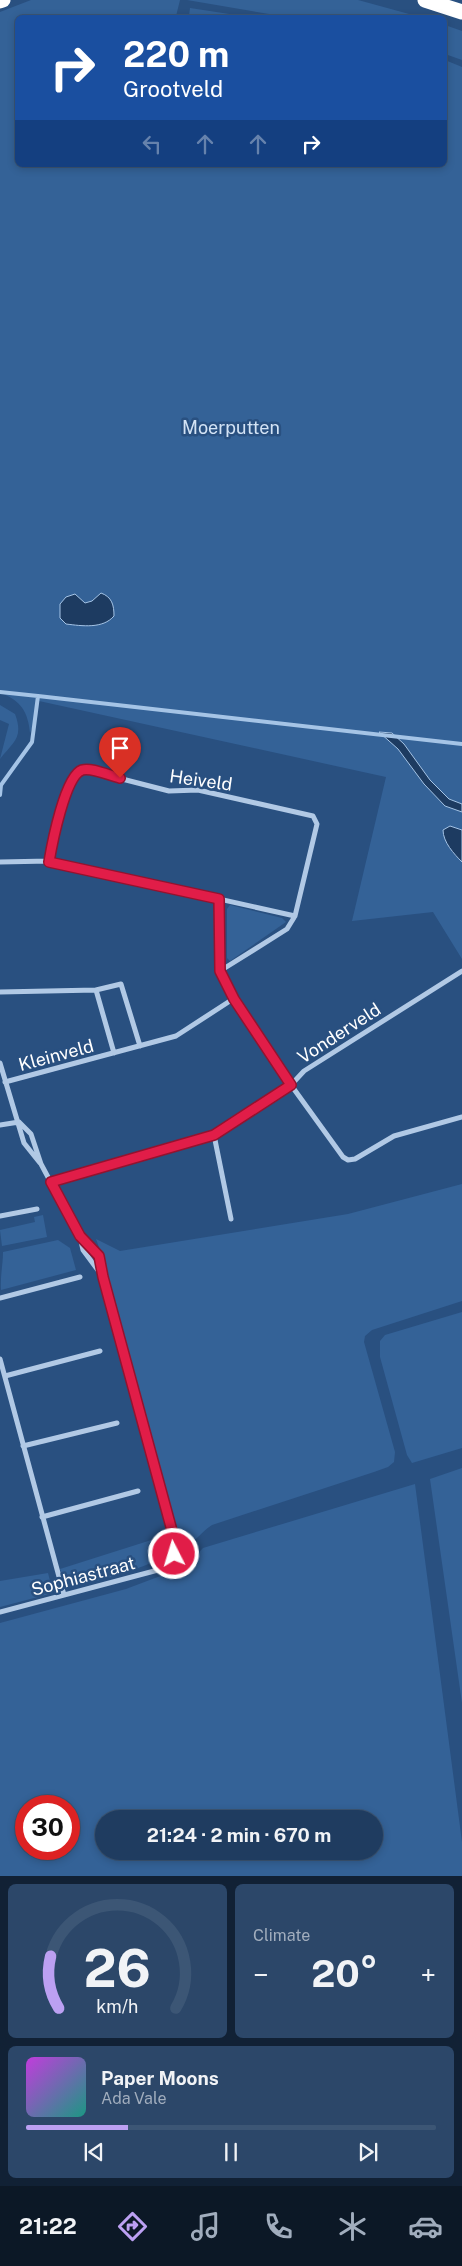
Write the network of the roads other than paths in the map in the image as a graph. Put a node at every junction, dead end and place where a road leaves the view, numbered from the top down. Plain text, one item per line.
1 (425, 0) edge
2 (462, 12) edge
3 (0, 862) edge
4 (49, 862) junction
5 (219, 899) junction
6 (295, 916) junction
7 (220, 971) junction
8 (462, 971) edge
9 (96, 990) junction
10 (0, 992) edge
11 (234, 999) junction
12 (140, 1046) junction
13 (114, 1054) junction
14 (0, 1063) edge
15 (5, 1082) junction
16 (291, 1085) junction
17 (462, 1117) edge
18 (19, 1122) junction
19 (0, 1125) edge
20 (214, 1135) junction
21 (41, 1164) junction
22 (51, 1182) junction
23 (37, 1209) dead end
24 (0, 1216) edge
25 (231, 1219) dead end
26 (80, 1236) junction
27 (103, 1277) junction
28 (80, 1278) dead end
29 (0, 1298) edge
30 (100, 1351) dead end
31 (0, 1359) edge
32 (5, 1376) junction
33 (117, 1423) dead end
34 (24, 1446) junction
35 (138, 1491) dead end
36 (42, 1517) junction
37 (64, 1595) junction
38 (0, 1612) edge

1 - 2 highway
3 - 4 street
4 - 5 street
4 - 6 street, Heiveld
5 - 6 street
5 - 7 street
6 - 7 street
7 - 11 street
8 - 16 street, Vonderveld
9 - 10 street
9 - 12 street
9 - 13 street, Kleinveld
11 - 12 street, Kleinveld
11 - 16 street
12 - 13 street, Kleinveld
13 - 15 street, Kleinveld
14 - 15 street
15 - 18 street
16 - 17 street, Vonderveld
16 - 20 street
18 - 19 street
18 - 21 street
18 - 21 street
20 - 22 street
20 - 25 street
21 - 22 street
22 - 26 street
23 - 24 street
26 - 27 street
26 - 27 street
27 - 37 street, Sophiastraat
28 - 29 street
30 - 32 street
31 - 32 street
32 - 34 street
33 - 34 street
34 - 36 street
35 - 36 street
36 - 37 street
37 - 38 street, Sophiastraat

